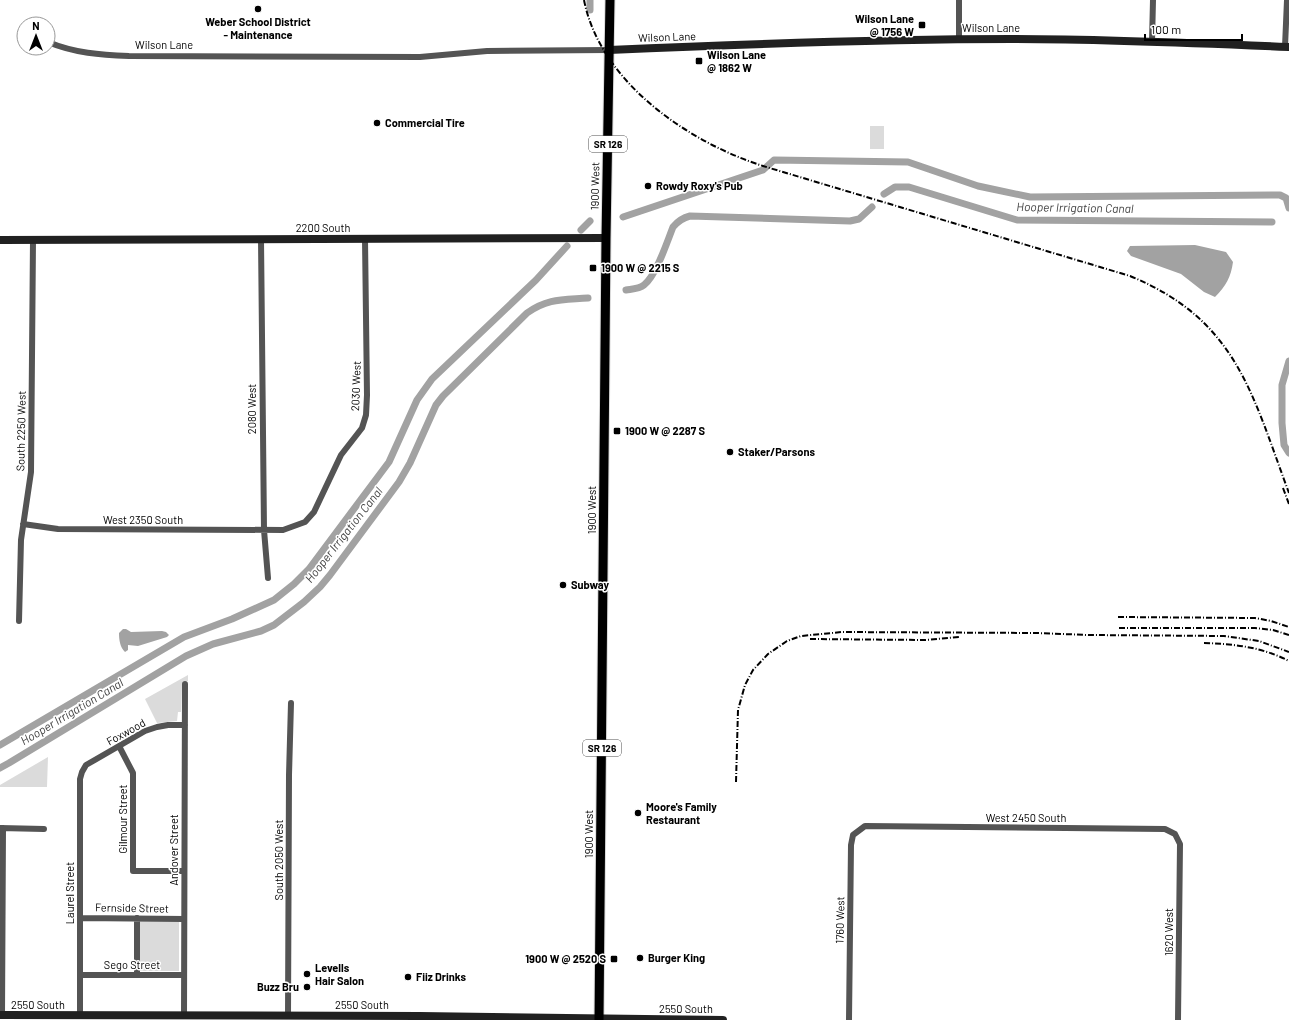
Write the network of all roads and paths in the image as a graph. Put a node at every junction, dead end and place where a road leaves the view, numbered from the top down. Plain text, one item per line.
1 (610, 0) edge
2 (959, 0) edge
3 (1153, 0) edge
4 (1287, 0) edge
5 (959, 39) junction
6 (1152, 42) junction
7 (56, 44) edge
8 (1287, 47) edge
9 (609, 50) junction
10 (606, 238) junction
11 (261, 239) junction
12 (366, 239) junction
13 (0, 240) edge
14 (37, 240) junction
15 (23, 524) junction
16 (264, 530) junction
17 (268, 578) dead end
18 (19, 621) dead end
19 (185, 684) dead end
20 (291, 703) dead end
21 (185, 725) junction
22 (119, 746) junction
23 (82, 772) joint
24 (865, 826) joint
25 (1, 828) edge
26 (44, 829) dead end
27 (1180, 844) joint
28 (184, 871) junction
29 (80, 918) junction
30 (137, 918) junction
31 (184, 919) junction
32 (80, 975) junction
33 (137, 975) junction
34 (184, 975) junction
35 (1, 1016) edge
36 (80, 1016) junction
37 (184, 1016) junction
38 (288, 1016) junction
39 (155, 1018) edge
40 (599, 1020) edge
41 (723, 1020) edge
42 (849, 1020) edge
43 (1178, 1020) edge

1 - 9 main road, 1900 West / SR 126
2 - 5 street
3 - 6 street
4 - 8 street
5 - 6 street, Wilson Lane
5 - 9 street, Wilson Lane
6 - 8 street, Wilson Lane
7 - 9 street, Wilson Lane
9 - 10 main road, 1900 West / SR 126
10 - 12 street, 2200 South
10 - 40 main road, 1900 West / SR 126
11 - 12 street, 2200 South
11 - 14 street, 2200 South
11 - 16 street, 2080 West
12 - 16 street, 2030 West
13 - 14 street, 2200 South
14 - 15 street, South 2250 West
15 - 16 street, West 2350 South
15 - 18 street, South 2250 West
16 - 17 street, 2080 West
19 - 21 street, Andover Street
20 - 38 street, South 2050 West
21 - 22 street, Foxwood
21 - 28 street, Andover Street
22 - 23 street, Foxwood
22 - 28 street, Gilmour Street
23 - 29 street, Laurel Street
24 - 27 street, West 2450 South
24 - 42 street, 1760 West
25 - 26 street
25 - 35 street
27 - 43 street, 1620 West
28 - 31 street, Andover Street
29 - 30 street, Fernside Street
29 - 32 street, Laurel Street
30 - 31 street, Fernside Street
30 - 33 street
31 - 34 street, Andover Street
32 - 33 street, Sego Street
32 - 36 street, Laurel Street
33 - 34 street, Sego Street
34 - 37 street, Andover Street
35 - 36 street, 2550 South
36 - 39 street, 2550 South
37 - 38 street, 2550 South
37 - 39 street, 2550 South
38 - 40 street, 2550 South
40 - 41 street, 2550 South

